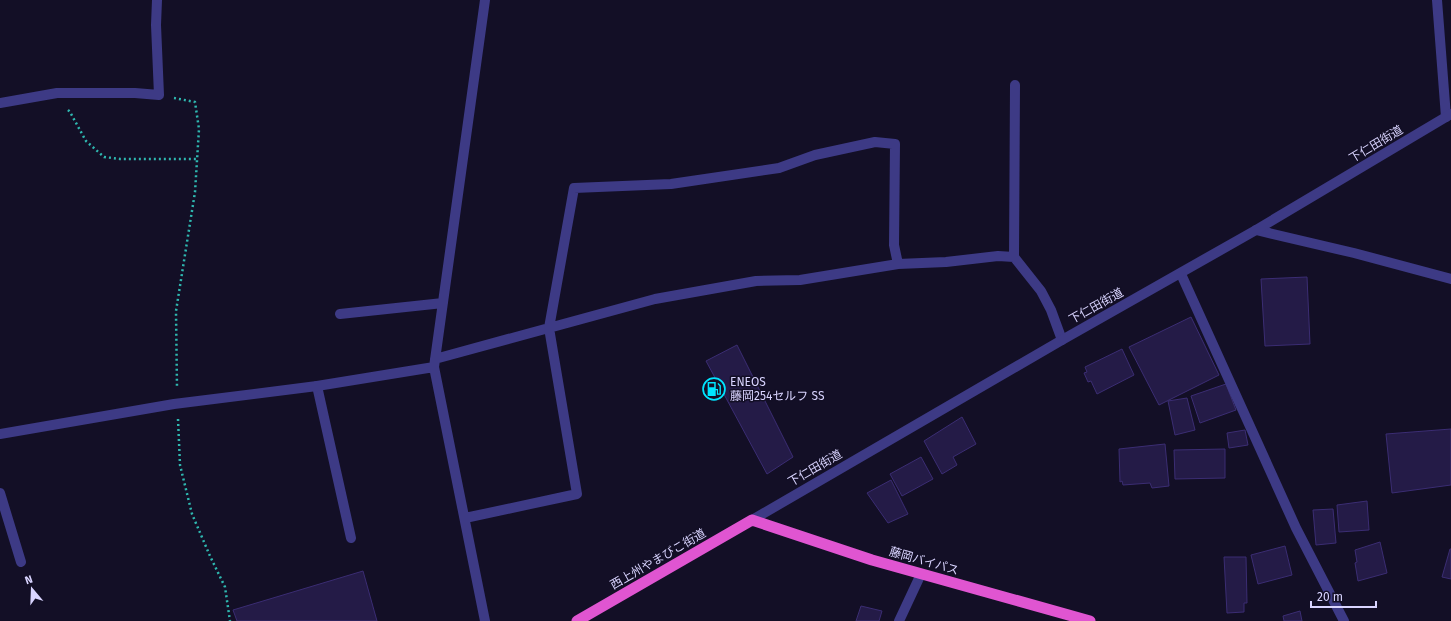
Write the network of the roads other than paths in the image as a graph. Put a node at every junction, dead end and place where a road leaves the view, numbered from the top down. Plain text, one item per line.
1 (158, 0) edge
2 (485, 0) edge
3 (1437, 0) edge
4 (1015, 85) dead end
5 (0, 103) edge
6 (1449, 116) edge
7 (1256, 230) junction
8 (1014, 257) junction
9 (898, 264) junction
10 (1181, 274) junction
11 (1451, 279) edge
12 (443, 302) junction
13 (340, 314) dead end
14 (549, 328) junction
15 (1062, 340) junction
16 (435, 363) junction
17 (317, 386) junction
18 (0, 434) edge
19 (0, 493) edge
20 (465, 518) junction
21 (752, 520) junction
22 (351, 538) dead end
23 (21, 562) dead end
24 (921, 574) junction
25 (485, 621) edge
26 (577, 621) edge
27 (899, 621) edge
28 (1090, 621) edge
29 (1344, 621) edge

1 - 5 street
2 - 12 street
3 - 6 street
4 - 8 street
6 - 7 street, 下仁田街道
7 - 10 street, 下仁田街道
7 - 11 street
8 - 9 street
8 - 15 street
9 - 14 street
9 - 14 street
10 - 15 street, 下仁田街道
10 - 29 street
12 - 13 street
12 - 16 street
14 - 16 street
14 - 20 street
15 - 21 street, 下仁田街道
16 - 17 street
16 - 20 street
17 - 18 street
17 - 22 street
19 - 23 street
20 - 25 street
21 - 24 highway, 藤岡バイパス
21 - 26 highway, 西上州やまびこ街道
24 - 27 street
24 - 28 highway, 藤岡バイパス

